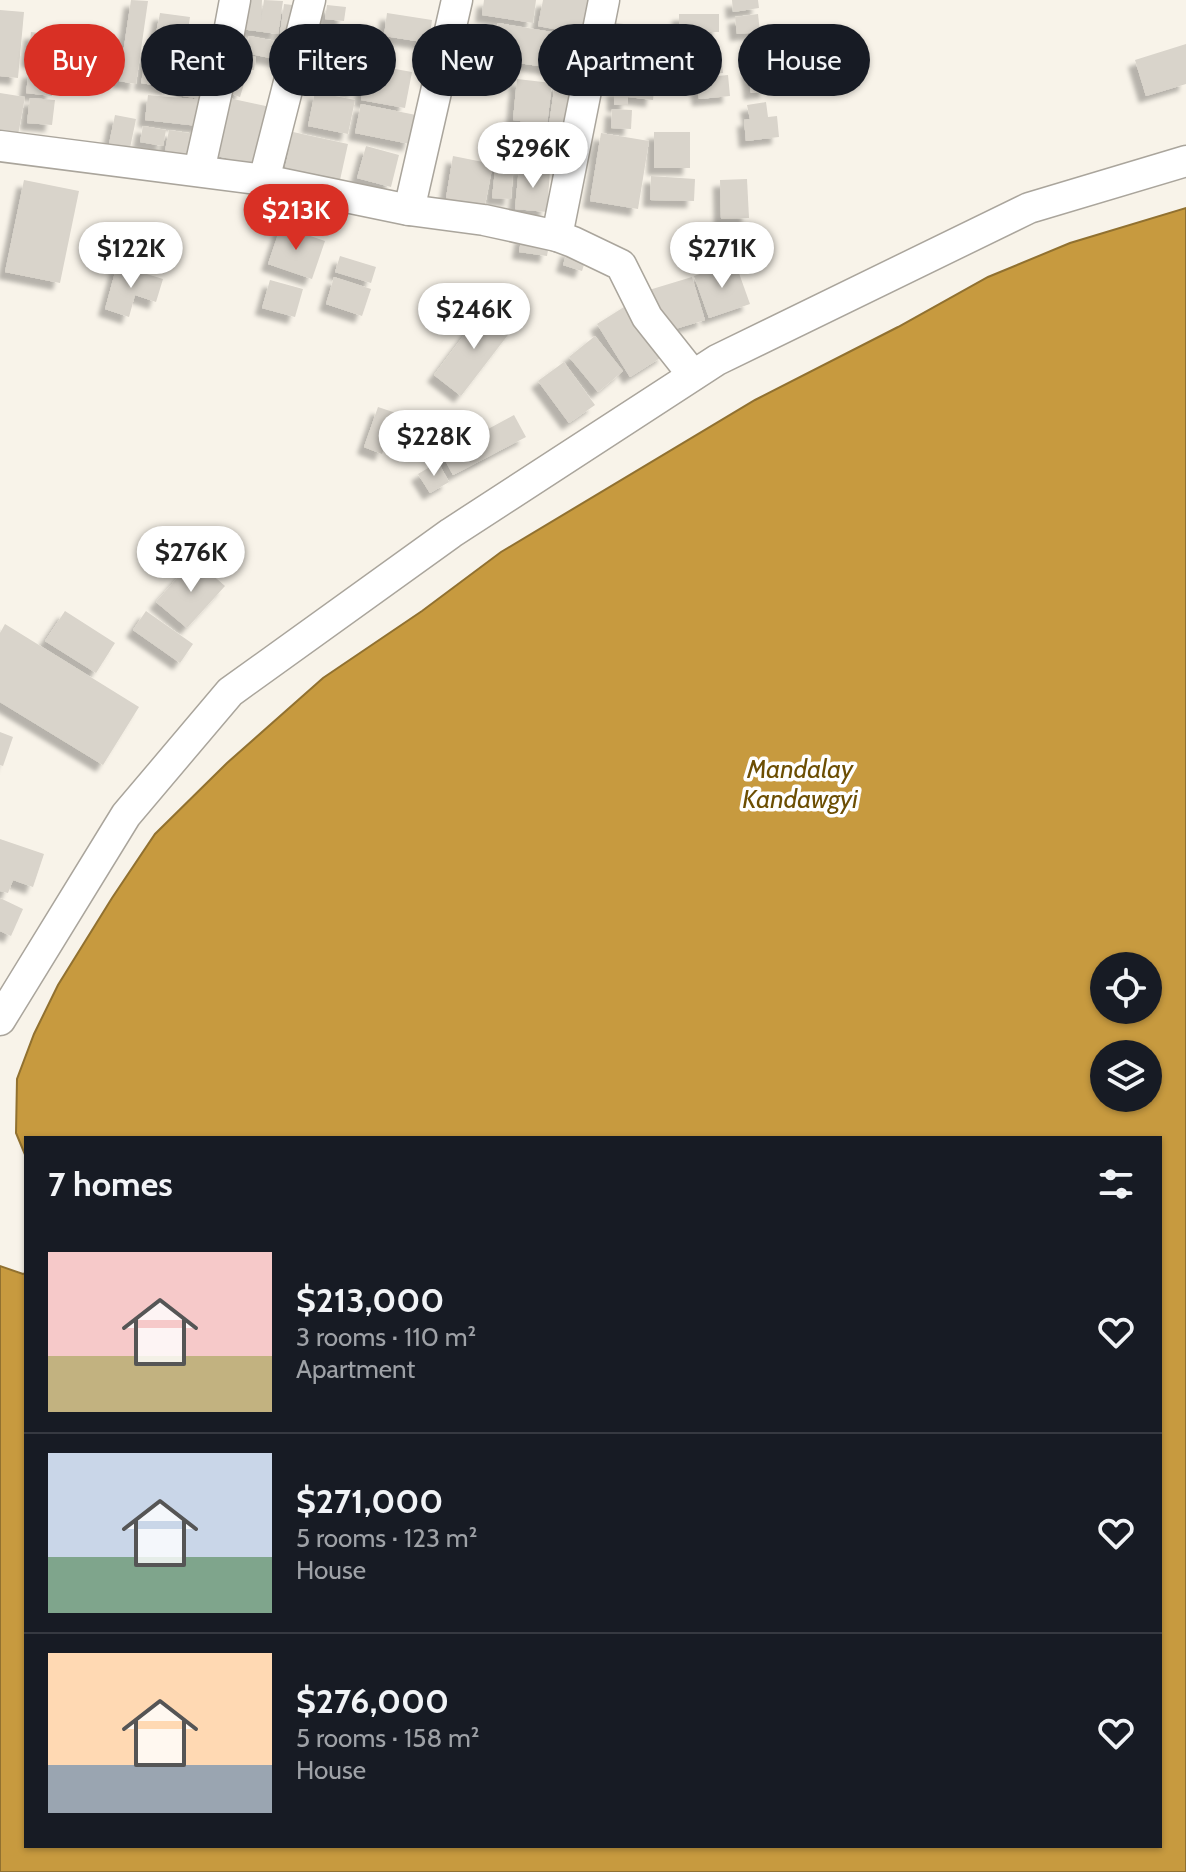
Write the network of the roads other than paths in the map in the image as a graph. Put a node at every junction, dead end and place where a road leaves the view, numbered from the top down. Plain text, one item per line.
1 (235, 0) edge
2 (310, 0) edge
3 (457, 0) edge
4 (604, 0) edge
5 (0, 146) edge
6 (1186, 161) edge
7 (199, 171) junction
8 (264, 180) junction
9 (409, 210) junction
10 (557, 236) junction
11 (693, 375) junction
12 (0, 1020) edge

1 - 7 street
2 - 8 street
3 - 9 street
4 - 10 street
5 - 7 street
6 - 11 street
7 - 8 street
8 - 9 street
9 - 10 street
10 - 11 street
11 - 12 street

